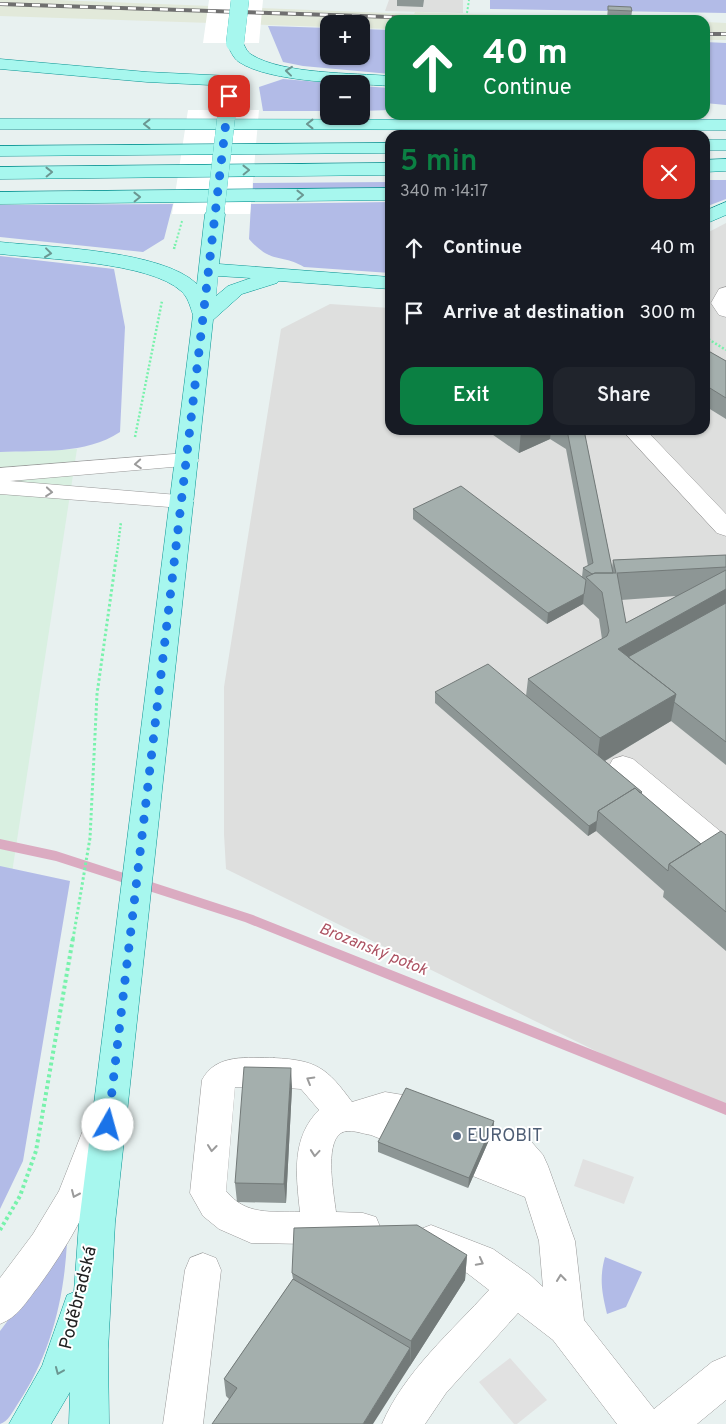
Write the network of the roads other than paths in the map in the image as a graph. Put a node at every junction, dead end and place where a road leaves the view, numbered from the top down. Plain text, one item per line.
1 (240, 0) edge
2 (235, 43) junction
3 (0, 64) edge
4 (231, 81) junction
5 (385, 81) edge
6 (710, 110) edge
7 (726, 112) edge
8 (0, 124) edge
9 (726, 125) edge
10 (710, 145) edge
11 (726, 145) edge
12 (385, 148) edge
13 (0, 151) edge
14 (726, 165) edge
15 (710, 166) edge
16 (385, 169) edge
17 (0, 173) edge
18 (385, 194) edge
19 (0, 198) edge
20 (726, 208) edge
21 (710, 216) edge
22 (0, 248) edge
23 (208, 269) junction
24 (288, 275) junction
25 (385, 283) edge
26 (726, 293) edge
27 (726, 311) edge
28 (204, 317) junction
29 (638, 435) edge
30 (187, 460) junction
31 (0, 475) edge
32 (0, 488) edge
33 (182, 501) junction
34 (726, 528) edge
35 (623, 766) dead end
36 (724, 848) edge
37 (118, 1046) junction
38 (350, 1116) junction
39 (97, 1222) junction
40 (320, 1227) junction
41 (203, 1270) dead end
42 (517, 1287) junction
43 (0, 1306) edge
44 (566, 1326) junction
45 (726, 1375) edge
46 (29, 1424) edge
47 (89, 1424) edge
48 (183, 1424) edge
49 (402, 1424) edge
50 (642, 1424) edge
51 (667, 1424) edge

1 - 2 main road, Poděbradská, bridge
2 - 4 main road, Poděbradská
5 -> 2 main road
3 - 4 main road
4 - 23 main road, Poděbradská, bridge
6 - 7 main road
9 -> 8 main road
10 - 11 main road
12 - 13 main road
14 - 15 main road
17 -> 16 main road
19 -> 18 main road
20 - 21 main road
22 -> 28 main road
23 - 24 main road
23 - 28 main road, Poděbradská
24 - 25 main road
24 - 28 main road
26 - 27 street
28 - 30 main road, Poděbradská
29 - 34 street
30 -> 31 street
30 - 33 main road, Poděbradská
32 -> 33 street
33 - 37 main road, Poděbradská
35 - 36 street
37 - 39 main road, Poděbradská
37 -> 43 street
38 -> 40 street
38 -> 40 street
44 -> 38 street
39 -> 46 main road, Poděbradská
39 - 47 main road, Poděbradská
40 -> 42 street
41 - 48 street
42 - 44 street
42 - 49 street
44 - 50 street
45 - 51 street

